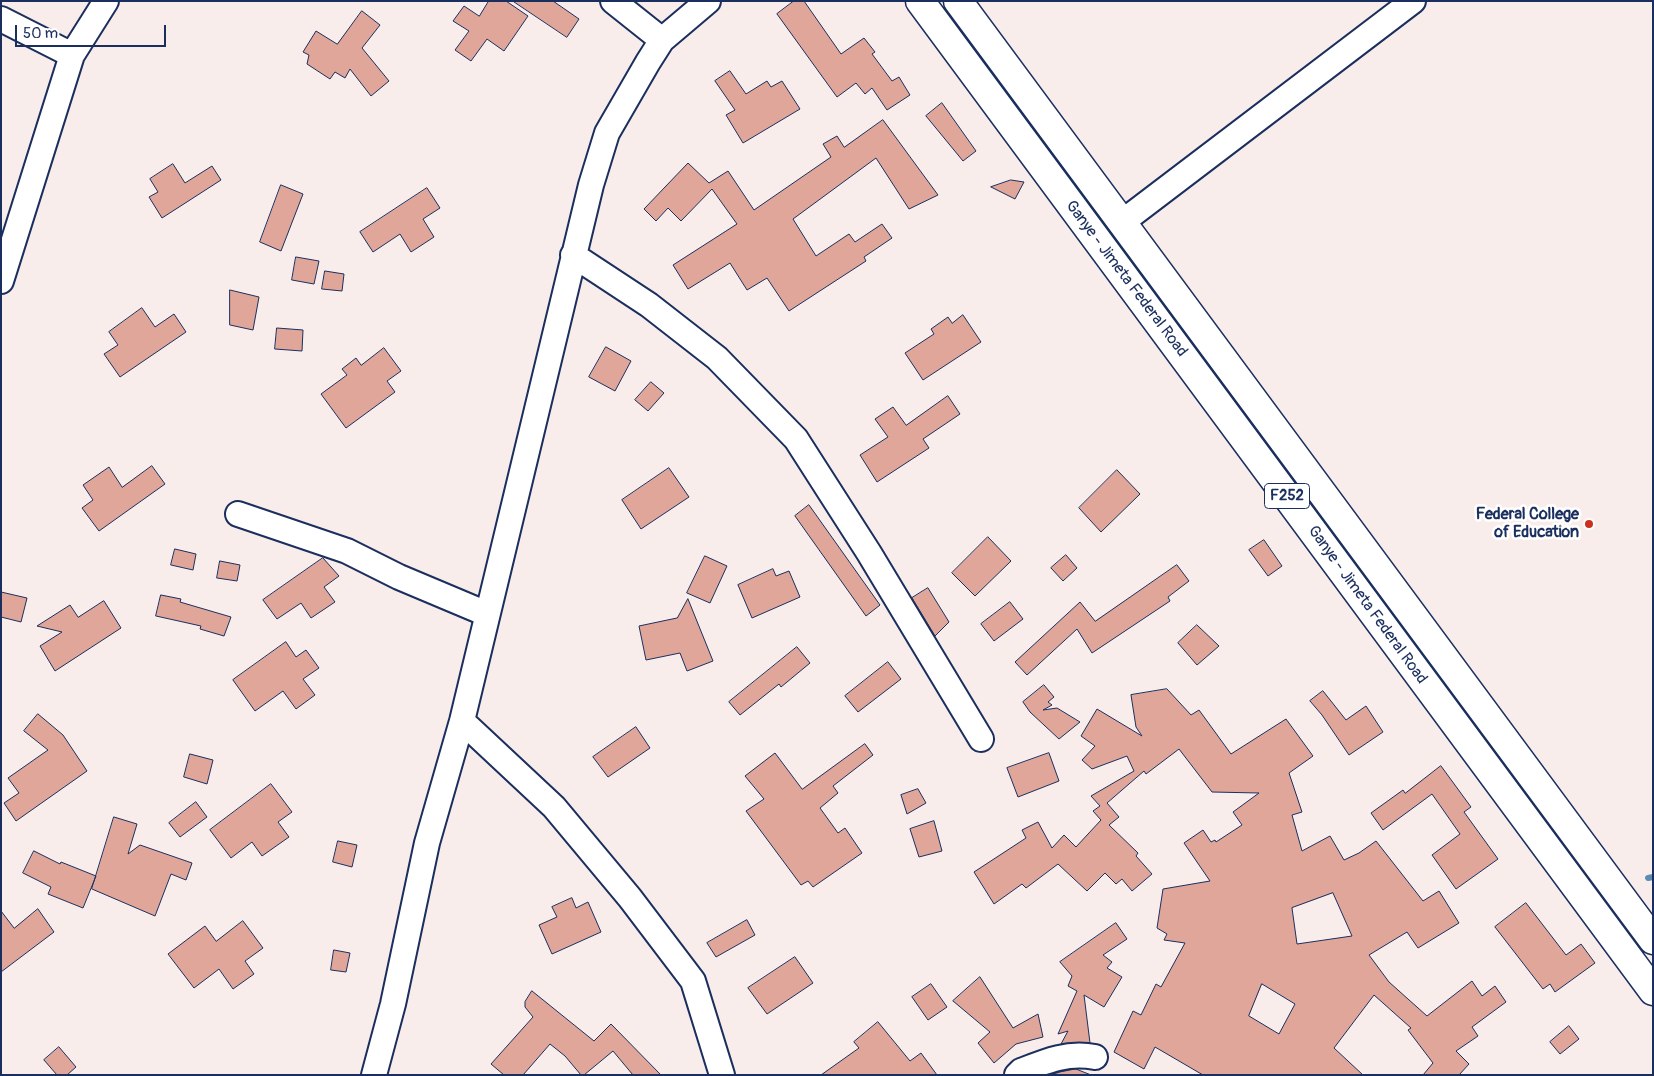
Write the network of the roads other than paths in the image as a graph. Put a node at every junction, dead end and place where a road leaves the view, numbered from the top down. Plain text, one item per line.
1 (106, 1) edge
2 (613, 1) edge
3 (708, 1) edge
4 (920, 1) edge
5 (958, 1) edge
6 (1413, 1) edge
7 (1, 20) edge
8 (662, 40) junction
9 (72, 55) junction
10 (1121, 223) junction
11 (573, 255) junction
12 (1, 280) edge
13 (1258, 408) junction
14 (1234, 425) junction
15 (238, 514) dead end
16 (487, 614) junction
17 (462, 722) junction
18 (981, 738) dead end
19 (1653, 940) edge
20 (1653, 991) edge
21 (1095, 1057) dead end
22 (374, 1075) edge
23 (722, 1075) edge
24 (1017, 1075) edge

1 - 9 street
2 - 8 street
3 - 8 street
4 - 14 main road, Ganye - Jimeta Federal Road / F252
5 - 10 main road, Ganye - Jimeta Federal Road / F252
6 - 10 street
7 - 9 street
8 - 11 street
9 - 12 street
10 - 13 main road, Ganye - Jimeta Federal Road / F252
11 - 16 street
11 - 18 street
13 - 14 main road
13 - 19 main road, Ganye - Jimeta Federal Road / F252
14 - 20 main road, Ganye - Jimeta Federal Road / F252
15 - 16 street
16 - 17 street
17 - 22 street
17 - 23 street
21 - 24 street

